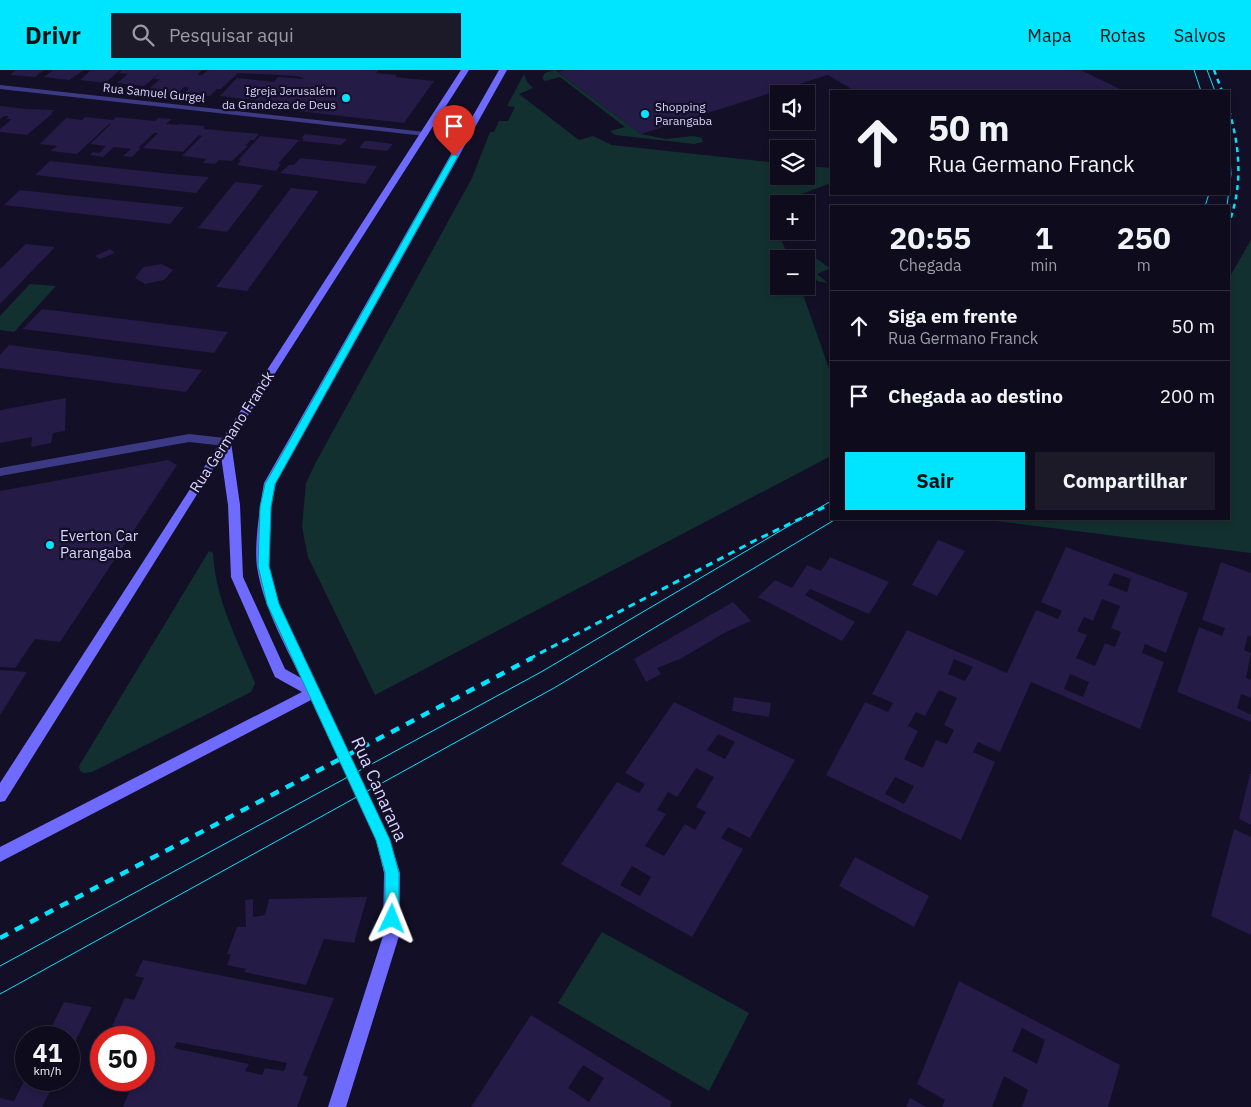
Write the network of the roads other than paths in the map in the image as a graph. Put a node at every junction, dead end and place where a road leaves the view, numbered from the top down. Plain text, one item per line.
1 (465, 70) edge
2 (503, 70) edge
3 (0, 88) edge
4 (425, 134) junction
5 (225, 442) junction
6 (0, 472) edge
7 (314, 692) junction
8 (0, 796) edge
9 (0, 855) edge
10 (337, 1107) edge

1 - 4 main road, Rua Germano Franck
2 - 7 main road
3 - 4 street, Rua Samuel Gurgel
4 - 5 main road, Rua Germano Franck
5 - 6 street
5 - 7 main road
5 - 8 main road, Rua Germano Franck
7 - 9 main road
7 - 10 main road, Rua Canarana

